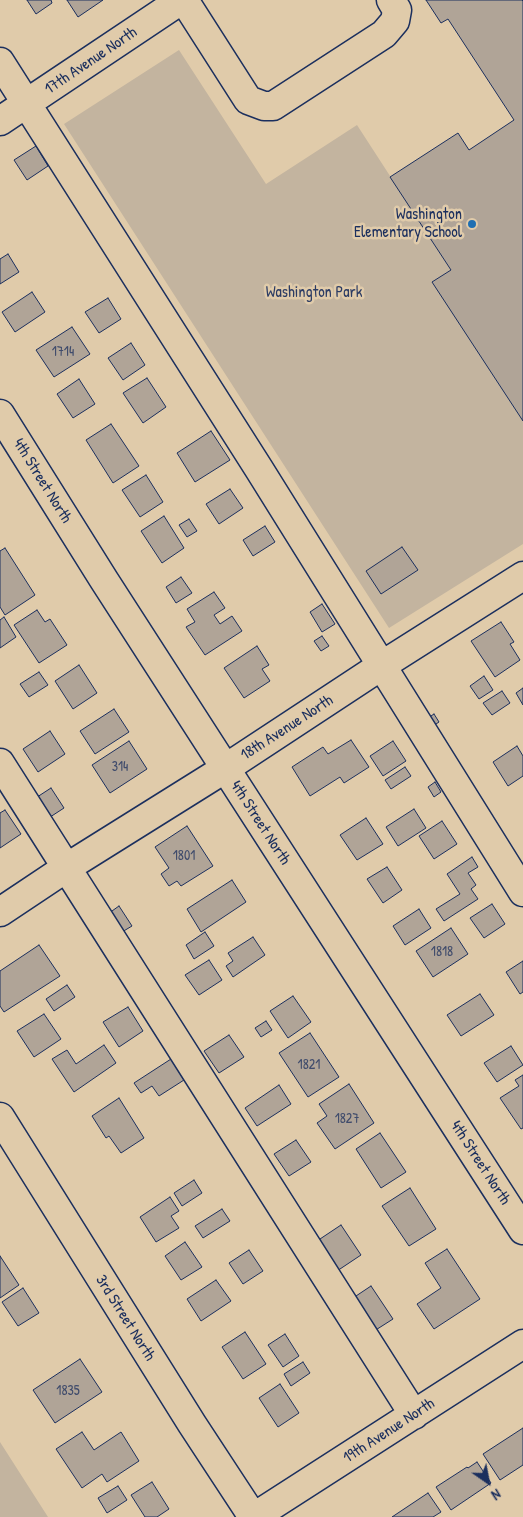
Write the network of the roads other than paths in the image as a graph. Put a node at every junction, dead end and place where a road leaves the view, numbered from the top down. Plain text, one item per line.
1 (183, 0) edge
2 (391, 0) edge
3 (0, 62) edge
4 (26, 104) junction
5 (0, 121) edge
6 (0, 414) edge
7 (523, 576) edge
8 (382, 666) junction
9 (0, 763) edge
10 (226, 768) junction
11 (66, 868) junction
12 (523, 892) edge
13 (0, 912) edge
14 (0, 1117) edge
15 (523, 1230) edge
16 (523, 1344) edge
17 (414, 1415) junction
18 (253, 1517) edge

1 - 2 street
1 - 4 street, 17th Avenue North
3 - 4 street
4 - 5 street, 17th Avenue North
4 - 8 street
6 - 10 street, 4th Street North
7 - 8 street, 18th Avenue North
8 - 10 street, 18th Avenue North
8 - 12 street
9 - 11 street
10 - 11 street, 18th Avenue North
10 - 15 street, 4th Street North
11 - 13 street, 18th Avenue North
11 - 17 street
14 - 18 street, 3rd Street North
16 - 17 street, 19th Avenue North
17 - 18 street, 19th Avenue North

